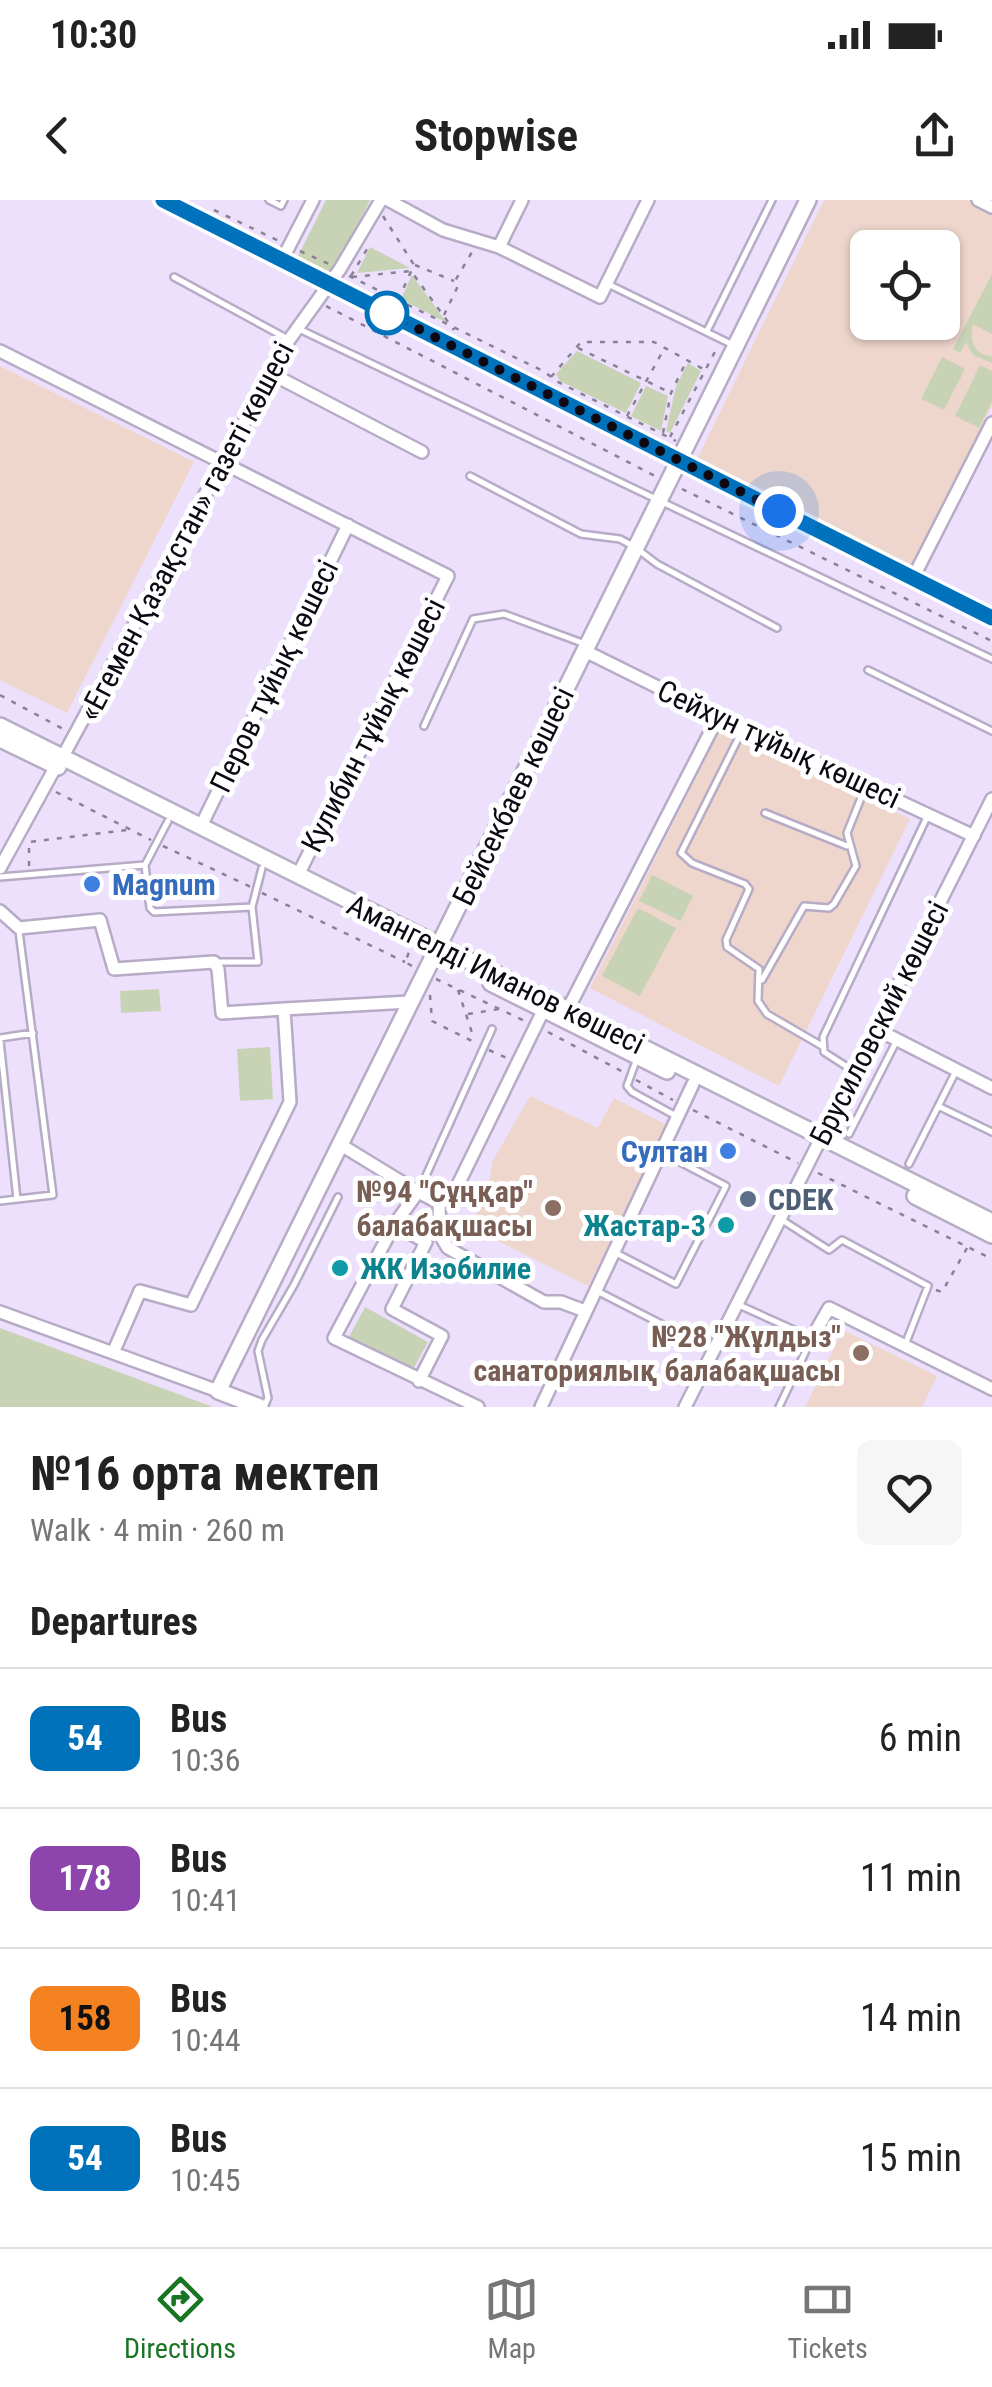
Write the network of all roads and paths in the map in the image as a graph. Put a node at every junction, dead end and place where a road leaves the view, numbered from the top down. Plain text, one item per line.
1 (163, 200) edge
2 (270, 200) edge
3 (284, 200) edge
4 (313, 200) edge
5 (381, 200) edge
6 (388, 200) edge
7 (522, 200) edge
8 (648, 200) edge
9 (772, 200) edge
10 (808, 200) edge
11 (210, 208) dead end
12 (382, 215) dead end
13 (478, 242) junction
14 (498, 247) junction
15 (286, 253) junction
16 (414, 265) junction
17 (411, 271) junction
18 (345, 273) junction
19 (174, 277) dead end
20 (456, 282) junction
21 (329, 284) junction
22 (607, 284) junction
23 (398, 300) junction
24 (316, 301) junction
25 (444, 315) junction
26 (296, 328) junction
27 (454, 330) junction
28 (707, 331) junction
29 (289, 340) junction
30 (729, 342) junction
31 (576, 347) junction
32 (665, 348) junction
33 (0, 351) edge
34 (687, 360) junction
35 (705, 370) junction
36 (270, 373) junction
37 (551, 377) junction
38 (646, 382) junction
39 (672, 393) junction
40 (627, 416) junction
41 (992, 423) edge
42 (663, 435) junction
43 (669, 438) junction
44 (422, 452) dead end
45 (683, 453) junction
46 (220, 462) junction
47 (470, 476) dead end
48 (668, 482) junction
49 (658, 502) junction
50 (348, 525) junction
51 (635, 548) junction
52 (913, 578) junction
53 (992, 618) edge
54 (777, 628) dead end
55 (992, 641) edge
56 (586, 648) junction
57 (992, 659) edge
58 (868, 670) dead end
59 (0, 695) edge
60 (718, 717) junction
61 (0, 726) edge
62 (424, 726) dead end
63 (743, 729) junction
64 (992, 731) edge
65 (76, 736) junction
66 (0, 739) edge
67 (59, 762) junction
68 (866, 785) junction
69 (46, 786) junction
70 (992, 799) edge
71 (765, 813) dead end
72 (928, 814) junction
73 (168, 821) junction
74 (201, 826) junction
75 (128, 830) junction
76 (974, 836) junction
77 (157, 843) junction
78 (850, 847) junction
79 (146, 865) junction
80 (0, 868) edge
81 (262, 868) junction
82 (298, 875) junction
83 (0, 877) edge
84 (30, 877) junction
85 (255, 889) junction
86 (252, 907) junction
87 (0, 911) edge
88 (19, 928) junction
89 (437, 950) junction
90 (214, 962) junction
91 (404, 962) dead end
92 (759, 985) junction
93 (458, 988) dead end
94 (409, 1002) junction
95 (500, 1008) dead end
96 (284, 1009) junction
97 (568, 1009) junction
98 (544, 1010) junction
99 (466, 1014) junction
100 (492, 1029) dead end
101 (876, 1029) junction
102 (34, 1033) junction
103 (0, 1040) edge
104 (897, 1040) junction
105 (476, 1043) dead end
106 (822, 1046) junction
107 (638, 1056) junction
108 (957, 1070) junction
109 (854, 1071) junction
110 (694, 1084) junction
111 (992, 1088) edge
112 (938, 1106) junction
113 (679, 1118) junction
114 (992, 1132) edge
115 (848, 1134) dead end
116 (819, 1142) junction
117 (340, 1144) junction
118 (661, 1152) junction
119 (909, 1164) dead end
120 (418, 1192) junction
121 (338, 1197) dead end
122 (17, 1199) junction
123 (0, 1201) edge
124 (439, 1203) junction
125 (780, 1219) junction
126 (992, 1222) edge
127 (394, 1225) junction
128 (992, 1234) edge
129 (968, 1246) dead end
130 (613, 1252) junction
131 (928, 1286) junction
132 (595, 1290) junction
133 (737, 1304) junction
134 (585, 1311) junction
135 (0, 1312) edge
136 (812, 1338) junction
137 (905, 1345) junction
138 (713, 1351) junction
139 (113, 1353) junction
140 (419, 1380) junction
141 (992, 1390) edge
142 (218, 1391) junction
143 (262, 1407) edge
144 (478, 1407) edge
145 (542, 1407) edge
146 (685, 1407) edge
147 (779, 1407) edge

1 - 15 main road
2 - 3 lane
4 - 15 street
5 - 18 street, «Егемен Қазақстан» газеті көшесі
6 - 13 street
7 - 14 street
8 - 22 street
9 - 28 lane
10 - 30 main road, Бейсекбаев көшесі
11 - 15 path
12 - 16 path
13 - 14 street
13 - 20 path
14 - 22 street
15 - 18 path
15 - 21 main road
16 - 17 path
16 - 20 path
17 - 18 path
17 - 23 path
17 - 25 path
18 - 21 street, «Егемен Қазақстан» газеті көшесі
18 - 23 path
19 - 29 lane
20 - 25 path
21 - 24 street, «Егемен Қазақстан» газеті көшесі
21 - 45 main road
22 - 28 lane
23 - 27 path
24 - 26 street, «Егемен Қазақстан» газеті көшесі
24 - 48 path
25 - 27 path
26 - 29 street, «Егемен Қазақстан» газеті көшесі
26 - 49 lane
27 - 37 path
28 - 30 lane
29 - 36 street, «Егемен Қазақстан» газеті көшесі
30 - 35 path
30 - 45 main road, Бейсекбаев көшесі
31 - 32 path
31 - 37 path
31 - 38 path
32 - 34 path
32 - 38 path
33 - 46 street
34 - 35 path
34 - 39 path
35 - 43 path
36 - 44 street
36 - 46 street, «Егемен Қазақстан» газеті көшесі
37 - 40 path
38 - 39 path
38 - 40 path
39 - 42 path
40 - 42 path
41 - 52 street
42 - 43 path
43 - 45 path
45 - 48 main road, Бейсекбаев көшесі
45 - 52 main road
46 - 50 street
46 - 65 street, «Егемен Қазақстан» газеті көшесі
47 - 51 lane
48 - 49 main road, Бейсекбаев көшесі
48 - 55 path
49 - 51 main road, Бейсекбаев көшесі
49 - 57 lane
50 - 74 street, Перов тұйық көшесі
50 - 82 street, Кулибин тұйық көшесі
51 - 54 lane
51 - 56 main road, Бейсекбаев көшесі
52 - 53 main road
56 - 60 street, Сейхун тұйық көшесі
56 - 62 lane
56 - 89 main road, Бейсекбаев көшесі
58 - 64 lane
59 - 65 path
60 - 63 street, Сейхун тұйық көшесі
60 - 97 street
61 - 67 main road, Амангелді Иманов көшесі
63 - 68 street, Сейхун тұйық көшесі
63 - 92 lane
65 - 67 street, «Егемен Қазақстан» газеті көшесі
66 - 67 main road, Амангелді Иманов көшесі
67 - 69 street, «Егемен Қазақстан» газеті көшесі
67 - 73 main road, Амангелді Иманов көшесі
67 - 74 main road, Амангелді Иманов көшесі
68 - 72 street, Сейхун тұйық көшесі
68 - 78 lane
69 - 75 path
69 - 80 street, «Егемен Қазақстан» газеті көшесі
70 - 76 street, Брусиловский көшесі
71 - 78 lane
72 - 76 street, Сейхун тұйық көшесі
72 - 106 lane
73 - 77 lane
73 - 81 main road, Амангелді Иманов көшесі
74 - 82 main road, Амангелді Иманов көшесі
75 - 77 path
75 - 84 path
76 - 101 street, Брусиловский көшесі
77 - 79 lane
77 - 85 path
78 - 92 lane
79 - 84 lane
79 - 86 lane
81 - 85 lane
81 - 89 main road, Амангелді Иманов көшесі
82 - 89 main road, Амангелді Иманов көшесі
83 - 84 lane
85 - 86 lane
85 - 91 path
86 - 90 lane
87 - 88 street
88 - 90 street
88 - 102 lane
89 - 94 main road, Бейсекбаев көшесі
89 - 97 main road, Амангелді Иманов көшесі
89 - 98 main road, Амангелді Иманов көшесі
90 - 96 street
92 - 106 lane
93 - 99 path
94 - 96 street
94 - 117 main road, Бейсекбаев көшесі
95 - 99 path
96 - 139 street
97 - 116 main road, Амангелді Иманов көшесі
98 - 107 main road, Амангелді Иманов көшесі
98 - 124 street
99 - 105 path
100 - 120 lane
101 - 104 street
101 - 109 street, Брусиловский көшесі
102 - 103 lane
102 - 122 lane
103 - 122 lane
104 - 108 street
104 - 115 lane
106 - 109 lane
107 - 110 main road, Амангелді Иманов көшесі
107 - 113 lane
108 - 111 street
108 - 112 lane
109 - 116 street, Брусиловский көшесі
110 - 113 street
110 - 116 main road, Амангелді Иманов көшесі
112 - 114 lane
112 - 119 lane
113 - 118 street
116 - 125 street, Брусиловский көшесі
116 - 126 main road, Амангелді Иманов көшесі
116 - 128 main road, Амангелді Иманов көшесі
117 - 120 street
117 - 142 main road, Бейсекбаев көшесі
118 - 130 street
118 - 130 lane
120 - 124 street
120 - 127 street
121 - 143 lane
122 - 123 lane
124 - 134 street
125 - 131 lane
125 - 133 street, Брусиловский көшесі
127 - 140 street
127 - 140 street
129 - 131 path
130 - 132 street
131 - 137 lane
132 - 134 street
132 - 138 lane
133 - 136 lane
133 - 138 street, Брусиловский көшесі
134 - 145 street
135 - 139 street
136 - 137 street
136 - 147 lane
137 - 141 street
138 - 146 street, Брусиловский көшесі
139 - 142 street
140 - 144 street
142 - 143 main road

